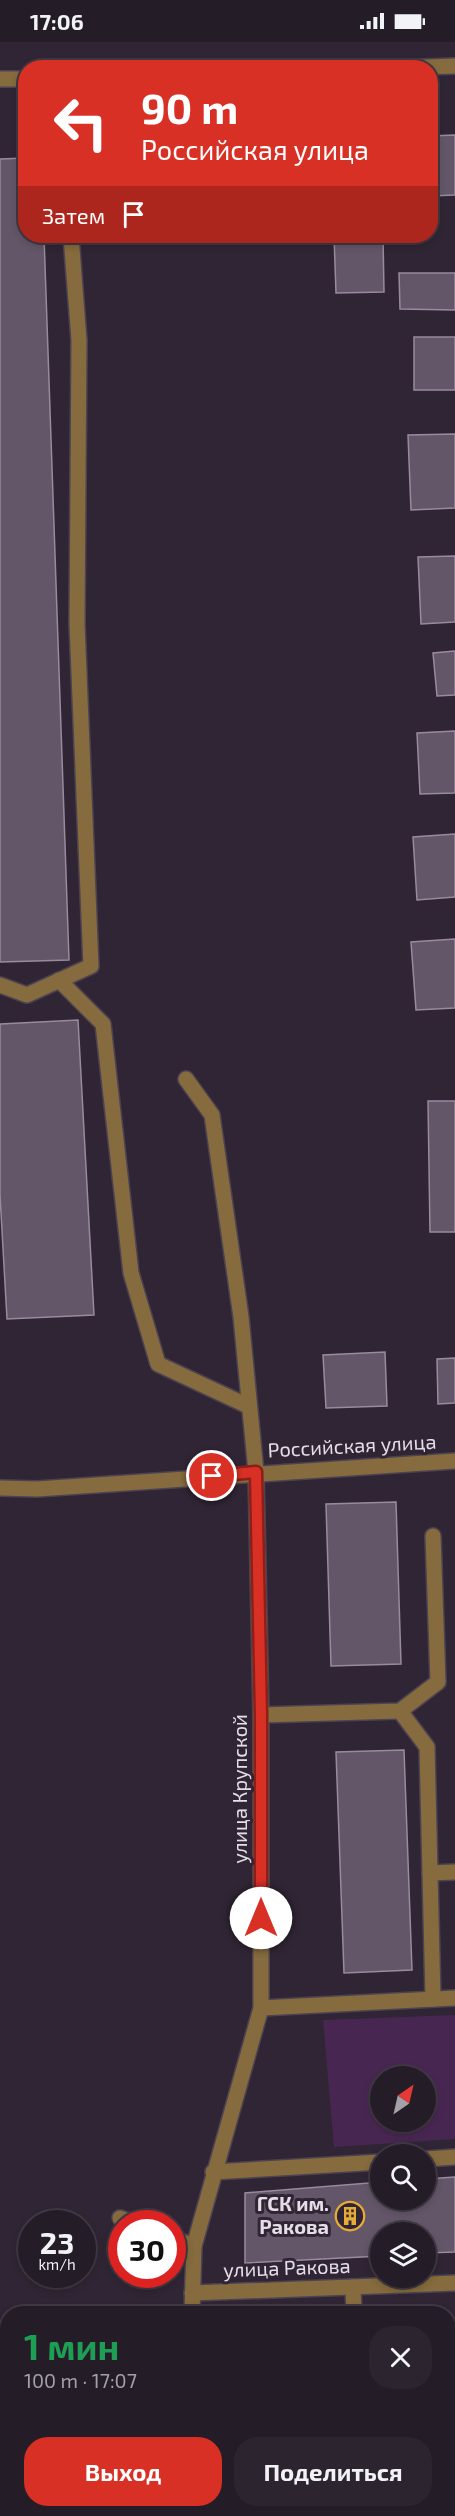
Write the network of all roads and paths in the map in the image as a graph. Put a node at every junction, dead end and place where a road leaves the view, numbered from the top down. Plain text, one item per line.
1 (455, 66) edge
2 (438, 67) edge
3 (0, 79) edge
4 (18, 79) edge
5 (72, 243) edge
6 (59, 980) junction
7 (0, 985) edge
8 (186, 1079) dead end
9 (249, 1406) junction
10 (455, 1461) edge
11 (256, 1472) junction
12 (0, 1488) edge
13 (433, 1536) dead end
14 (400, 1711) junction
15 (261, 1715) junction
16 (455, 1872) edge
17 (430, 1873) junction
18 (455, 1998) edge
19 (433, 1999) junction
20 (261, 2008) junction
21 (455, 2157) edge
22 (436, 2158) edge
23 (370, 2163) edge
24 (213, 2172) junction
25 (186, 2243) edge
26 (194, 2246) junction
27 (455, 2283) edge
28 (353, 2287) junction
29 (192, 2293) junction
30 (192, 2306) edge
31 (354, 2306) edge

1 - 2 street
3 - 4 street
5 - 6 street
6 - 7 street
6 - 9 street
8 - 9 street, улица Крупской
9 - 11 street, улица Крупской
10 - 11 street, Российская улица
11 - 12 street, Российская улица
11 - 15 street, улица Крупской
13 - 14 street
14 - 15 street
14 - 17 street
15 - 20 street, улица Крупской
16 - 17 street
17 - 19 street
18 - 19 street
19 - 20 street
20 - 24 street, улица Крупской
21 - 22 street
23 - 24 street
24 - 26 street, улица Крупской
25 - 26 street
26 - 29 street, улица Крупской
27 - 28 street, улица Ракова
28 - 29 street, улица Ракова
28 - 31 street
29 - 30 street, улица Крупской

